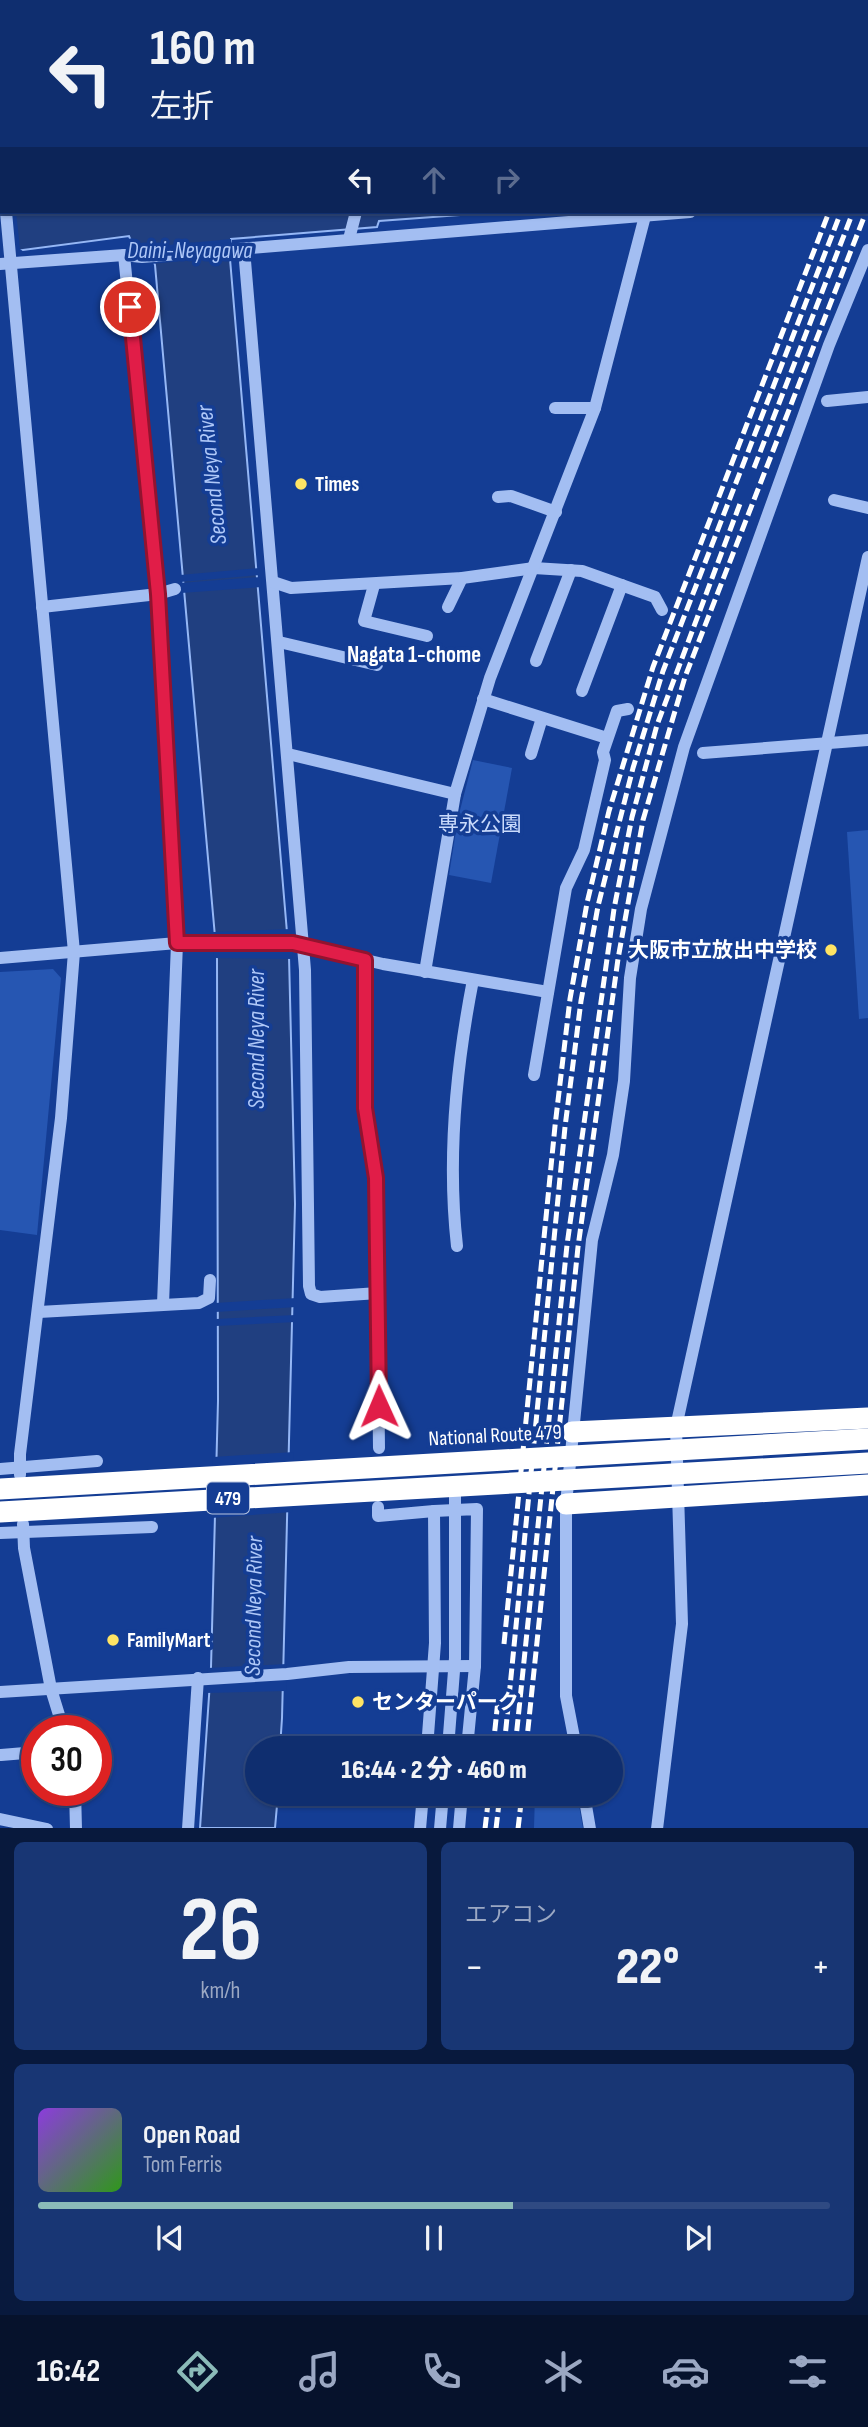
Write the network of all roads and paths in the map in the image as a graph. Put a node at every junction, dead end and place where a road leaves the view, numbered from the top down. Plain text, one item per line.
1 (6, 214) edge
2 (356, 214) edge
3 (668, 214) edge
4 (645, 216) junction
5 (350, 236) junction
6 (238, 248) junction
7 (868, 250) edge
8 (124, 255) junction
9 (7, 262) edge
10 (868, 397) edge
11 (827, 401) dead end
12 (555, 408) dead end
13 (595, 408) junction
14 (498, 497) dead end
15 (834, 500) dead end
16 (868, 508) edge
17 (556, 512) junction
18 (868, 557) edge
19 (534, 568) junction
20 (571, 570) junction
21 (462, 578) junction
22 (273, 582) junction
23 (374, 585) junction
24 (622, 585) junction
25 (175, 589) dead end
26 (158, 594) junction
27 (42, 607) junction
28 (448, 607) dead end
29 (662, 610) dead end
30 (427, 636) dead end
31 (279, 642) junction
32 (536, 661) dead end
33 (377, 665) dead end
34 (582, 691) dead end
35 (483, 699) junction
36 (628, 709) dead end
37 (542, 718) junction
38 (607, 738) junction
39 (868, 740) edge
40 (826, 743) junction
41 (703, 753) dead end
42 (288, 754) junction
43 (531, 754) dead end
44 (455, 794) junction
45 (177, 943) junction
46 (298, 944) junction
47 (74, 952) junction
48 (0, 958) edge
49 (365, 960) junction
50 (425, 972) junction
51 (473, 980) junction
52 (548, 992) junction
53 (534, 1074) dead end
54 (457, 1245) dead end
55 (210, 1280) dead end
56 (378, 1293) junction
57 (163, 1304) junction
58 (39, 1312) junction
59 (868, 1418) edge
60 (676, 1427) junction
61 (572, 1432) junction
62 (868, 1439) edge
63 (379, 1448) dead end
64 (97, 1461) dead end
65 (455, 1461) junction
66 (868, 1463) edge
67 (0, 1469) edge
68 (20, 1471) junction
69 (868, 1485) edge
70 (455, 1486) junction
71 (0, 1489) edge
72 (676, 1497) junction
73 (566, 1504) junction
74 (378, 1507) dead end
75 (434, 1511) junction
76 (0, 1512) edge
77 (23, 1527) junction
78 (152, 1527) dead end
79 (0, 1533) edge
80 (434, 1664) junction
81 (475, 1666) junction
82 (201, 1678) junction
83 (51, 1689) junction
84 (0, 1692) edge
85 (61, 1715) edge
86 (428, 1736) edge
87 (448, 1736) edge
88 (468, 1736) edge
89 (574, 1736) edge
90 (21, 1753) edge
91 (1, 1755) edge
92 (75, 1806) edge
93 (422, 1806) edge
94 (442, 1806) edge
95 (461, 1806) edge
96 (586, 1806) edge
97 (0, 1819) edge
98 (42, 1828) edge
99 (76, 1828) edge
100 (188, 1828) edge
101 (419, 1828) edge
102 (440, 1828) edge
103 (458, 1828) edge
104 (590, 1828) edge
105 (657, 1828) edge

1 - 9 street
2 - 5 street
3 - 4 street
4 - 5 street
4 - 13 street
5 - 6 street
6 - 8 street
6 - 22 street
7 - 61 street
8 - 9 street
8 - 26 street
9 - 27 street
10 - 11 street
12 - 13 street
13 - 17 street
14 - 17 street
15 - 16 street
17 - 19 street
18 - 40 street
19 - 20 street
19 - 21 street
19 - 35 street
20 - 24 street
20 - 32 street
21 - 23 street
21 - 28 street
22 - 23 street
22 - 31 street
23 - 30 street
24 - 29 street
24 - 34 street
25 - 26 street
26 - 27 street
26 - 45 street
27 - 47 street
31 - 33 street
31 - 42 street
35 - 37 street
35 - 44 street
36 - 38 street
37 - 38 street
37 - 43 street
38 - 52 street
39 - 40 street
40 - 41 street
40 - 60 street
42 - 44 street
42 - 46 street
44 - 50 street
45 - 46 street
45 - 47 street
45 - 57 street
46 - 49 street
46 - 56 street
47 - 48 street
47 - 58 street
49 - 50 street
49 - 56 street
50 - 51 street
51 - 52 street
51 - 54 street
52 - 53 street
55 - 57 street
56 - 63 street
57 - 58 street
58 - 68 street
59 - 60 highway
60 - 61 highway
60 - 72 street
61 - 73 street
62 - 65 highway, National Route 479 / 479, bridge
64 - 68 street
65 - 70 street
65 - 71 highway, National Route 479 / 479, bridge
66 - 70 highway, 479, bridge
67 - 68 street
69 - 72 highway
70 - 76 highway, 479, bridge
70 - 87 street, bridge
72 - 73 highway
72 - 105 street
73 - 89 street
74 - 75 street
75 - 80 street
75 - 81 street
77 - 78 street
77 - 79 street
77 - 83 street
80 - 81 street
80 - 82 street
80 - 86 street
81 - 88 street
82 - 83 street
82 - 100 street
83 - 84 street
83 - 85 street
90 - 91 street
92 - 99 street
93 - 101 street
94 - 102 street
95 - 103 street
96 - 104 street
97 - 98 street

